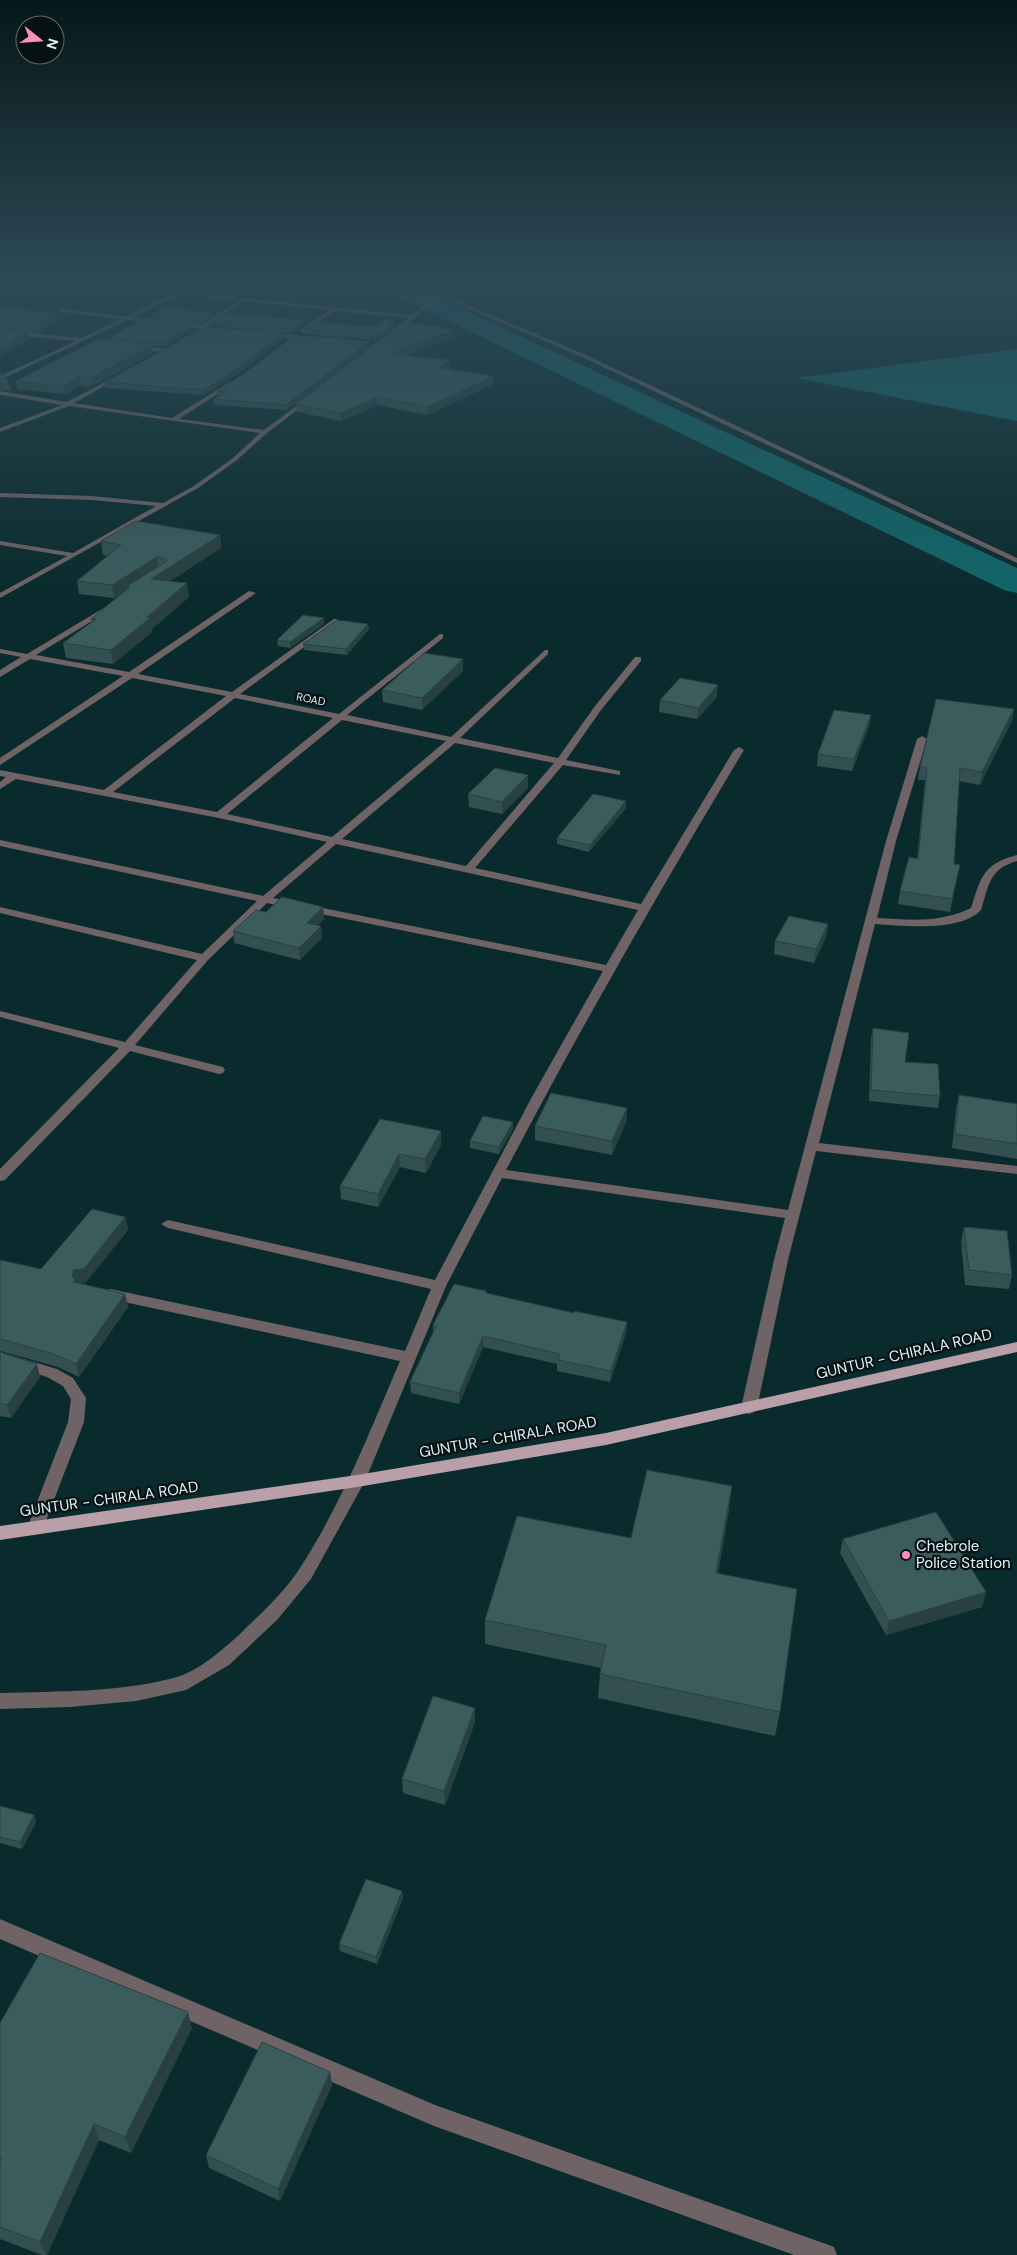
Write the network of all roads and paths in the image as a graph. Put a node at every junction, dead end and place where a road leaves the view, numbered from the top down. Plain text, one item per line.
1 (102, 385) edge
2 (227, 385) edge
3 (646, 385) edge
4 (318, 392) edge
5 (0, 393) edge
6 (67, 405) junction
7 (173, 420) junction
8 (0, 430) edge
9 (265, 432) junction
10 (0, 495) edge
11 (166, 505) junction
12 (0, 543) edge
13 (74, 555) junction
14 (1017, 560) edge
15 (0, 590) edge
16 (9, 591) junction
17 (252, 594) dead end
18 (0, 596) edge
19 (112, 605) edge
20 (334, 621) edge
21 (440, 636) dead end
22 (0, 651) edge
23 (545, 652) dead end
24 (27, 656) junction
25 (638, 659) dead end
26 (0, 674) edge
27 (128, 675) junction
28 (232, 695) junction
29 (342, 717) junction
30 (922, 739) dead end
31 (453, 740) junction
32 (739, 750) dead end
33 (0, 762) edge
34 (560, 762) junction
35 (0, 773) edge
36 (617, 773) dead end
37 (14, 776) junction
38 (0, 786) edge
39 (106, 794) junction
40 (219, 815) junction
41 (333, 840) junction
42 (0, 843) edge
43 (1017, 858) edge
44 (469, 869) junction
45 (265, 899) junction
46 (644, 908) junction
47 (0, 910) edge
48 (871, 920) junction
49 (204, 958) junction
50 (610, 968) junction
51 (0, 1014) edge
52 (127, 1047) junction
53 (219, 1070) dead end
54 (812, 1146) junction
55 (1017, 1170) edge
56 (500, 1173) junction
57 (0, 1177) edge
58 (793, 1215) junction
59 (168, 1224) dead end
60 (439, 1286) junction
61 (92, 1290) edge
62 (1017, 1346) edge
63 (0, 1357) edge
64 (409, 1357) junction
65 (749, 1408) junction
66 (357, 1481) junction
67 (35, 1528) junction
68 (0, 1533) edge
69 (0, 1701) edge
70 (0, 1929) edge
71 (826, 2255) edge

1 - 6 street
2 - 7 street
3 - 14 street
4 - 9 street
5 - 6 street
6 - 7 street
6 - 8 street
7 - 9 street
9 - 11 street
10 - 11 street
11 - 13 street
12 - 13 street
13 - 16 street
15 - 16 street
16 - 18 street
17 - 27 street
19 - 24 street
20 - 28 street
21 - 29 street
22 - 24 street, ROAD
23 - 31 street
24 - 26 street
24 - 27 street, ROAD
25 - 34 street
27 - 28 street, ROAD
27 - 33 street
28 - 29 street, ROAD
28 - 39 street
29 - 31 street, ROAD
29 - 40 street
30 - 48 street
31 - 34 street, ROAD
31 - 41 street
32 - 46 street
34 - 36 street, ROAD
34 - 44 street
35 - 37 street
37 - 38 street
37 - 39 street
39 - 40 street
40 - 41 street
41 - 44 street
41 - 45 street
42 - 45 street
43 - 48 street
44 - 46 street
45 - 49 street
45 - 50 street
46 - 50 street
47 - 49 street
48 - 54 street
49 - 52 street
50 - 56 street
51 - 52 street
52 - 53 street
52 - 57 street
54 - 55 street
54 - 58 street
56 - 58 street
56 - 60 street
58 - 65 street
59 - 60 street
60 - 64 street
61 - 64 street
62 - 65 main road, GUNTUR - CHIRALA ROAD
63 - 67 street
64 - 66 street
65 - 66 main road, GUNTUR - CHIRALA ROAD
66 - 67 main road, GUNTUR - CHIRALA ROAD
66 - 69 street
67 - 68 main road, GUNTUR - CHIRALA ROAD
70 - 71 street

